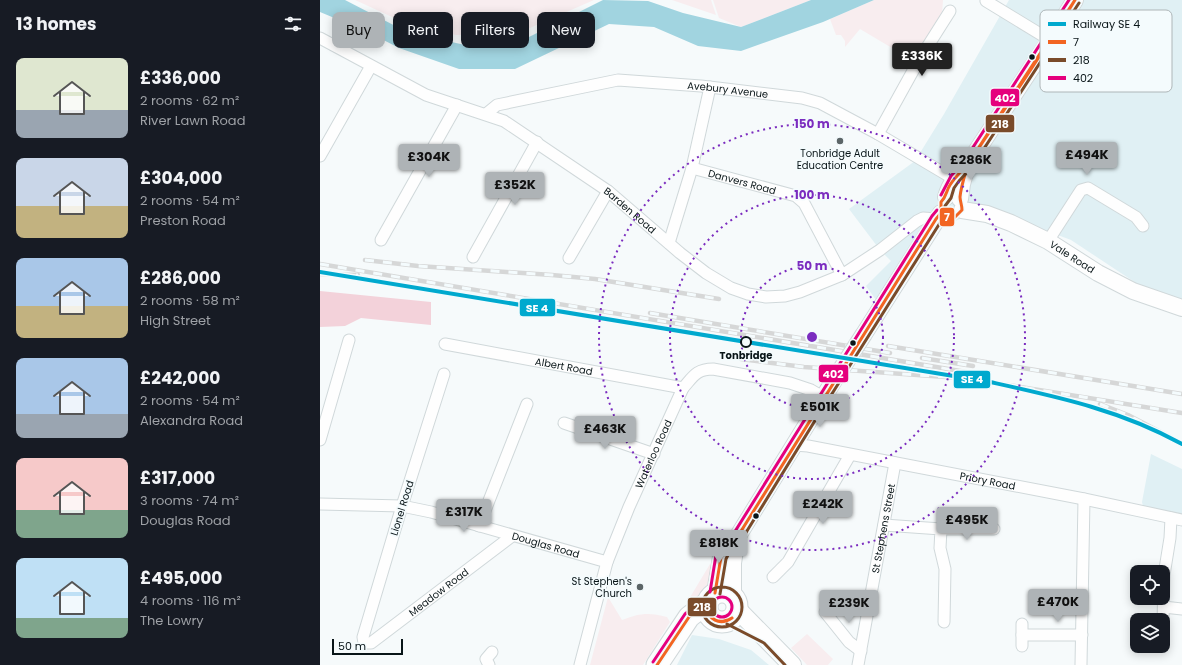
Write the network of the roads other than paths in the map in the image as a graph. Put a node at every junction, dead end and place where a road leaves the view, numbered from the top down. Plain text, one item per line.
1 (1075, 0) edge
2 (986, 1) dead end
3 (1069, 10) edge
4 (950, 11) dead end
5 (1040, 34) edge
6 (320, 38) edge
7 (1040, 55) edge
8 (371, 66) junction
9 (710, 87) junction
10 (457, 105) junction
11 (486, 114) junction
12 (878, 134) junction
13 (537, 142) junction
14 (320, 156) edge
15 (968, 164) junction
16 (692, 168) junction
17 (954, 179) junction
18 (608, 191) junction
19 (956, 202) junction
20 (939, 216) junction
21 (1143, 226) dead end
22 (381, 240) dead end
23 (1048, 241) junction
24 (669, 243) junction
25 (473, 257) dead end
26 (569, 258) dead end
27 (842, 275) junction
28 (1182, 308) edge
29 (349, 340) dead end
30 (445, 344) dead end
31 (444, 374) dead end
32 (684, 388) junction
33 (823, 397) junction
34 (527, 404) dead end
35 (564, 424) dead end
36 (320, 440) edge
37 (794, 445) junction
38 (654, 454) junction
39 (850, 455) junction
40 (895, 463) junction
41 (1084, 499) junction
42 (320, 504) edge
43 (402, 506) junction
44 (1171, 518) junction
45 (1182, 520) edge
46 (884, 525) junction
47 (479, 526) junction
48 (941, 529) junction
49 (994, 529) dead end
50 (512, 536) junction
51 (607, 562) junction
52 (773, 577) dead end
53 (723, 607) junction
54 (1164, 607) junction
55 (1182, 609) edge
56 (825, 612) dead end
57 (1164, 613) edge
58 (944, 622) dead end
59 (1022, 635) dead end
60 (1082, 635) junction
61 (364, 643) joint
62 (861, 651) junction
63 (492, 652) dead end
64 (489, 665) edge
65 (580, 665) edge
66 (657, 665) edge
67 (792, 665) edge
68 (858, 665) edge
69 (1081, 665) edge

1 - 3 main road
2 - 5 street
4 - 12 street
6 - 8 street, Barden Road
7 - 15 main road
8 - 10 street, Barden Road
8 - 14 street
9 - 11 street, Avebury Avenue
9 - 12 street, Avebury Avenue
9 - 16 street
10 - 11 street, Barden Road
10 - 22 street
11 - 13 street, Barden Road
12 - 17 street, Avebury Avenue
13 - 18 street, Barden Road
13 - 25 street
15 - 17 main road
15 - 19 main road
16 - 24 street
16 - 27 street, Danvers Road
17 - 19 main road
18 - 24 street, Barden Road
18 - 26 street
19 - 20 main road
19 - 23 main road, Vale Road
20 - 27 street, Barden Road
20 - 33 main road, bridge
21 - 23 street
23 - 28 main road, Vale Road
24 - 27 street, Barden Road
29 - 36 street
30 - 32 street, Albert Road
31 - 43 street, Lionel Road
32 - 33 street, Waterloo Road
32 - 38 street, Waterloo Road
33 - 37 main road
34 - 47 street
35 - 38 street
37 - 39 street, Priory Road
37 - 53 main road
38 - 51 street, Waterloo Road
39 - 40 street, Priory Road
39 - 52 street
40 - 41 street, Priory Road
40 - 46 street, St Stephens Street
41 - 44 street, Priory Road
41 - 60 street
42 - 43 street, Douglas Road
43 - 47 street, Douglas Road
43 - 61 street, Lionel Road
44 - 45 street, Priory Road
44 - 54 street
46 - 48 street
46 - 62 street, St Stephens Street
47 - 50 street, Douglas Road
48 - 49 street
48 - 58 street
50 - 51 street, Douglas Road
50 - 61 street, Meadow Road
51 - 65 street, Waterloo Road
53 - 66 highway
53 - 67 main road
54 - 55 street
54 - 57 street
56 - 62 street
59 - 60 street
60 - 69 street
62 - 68 street, St Stephens Street
63 - 64 street

